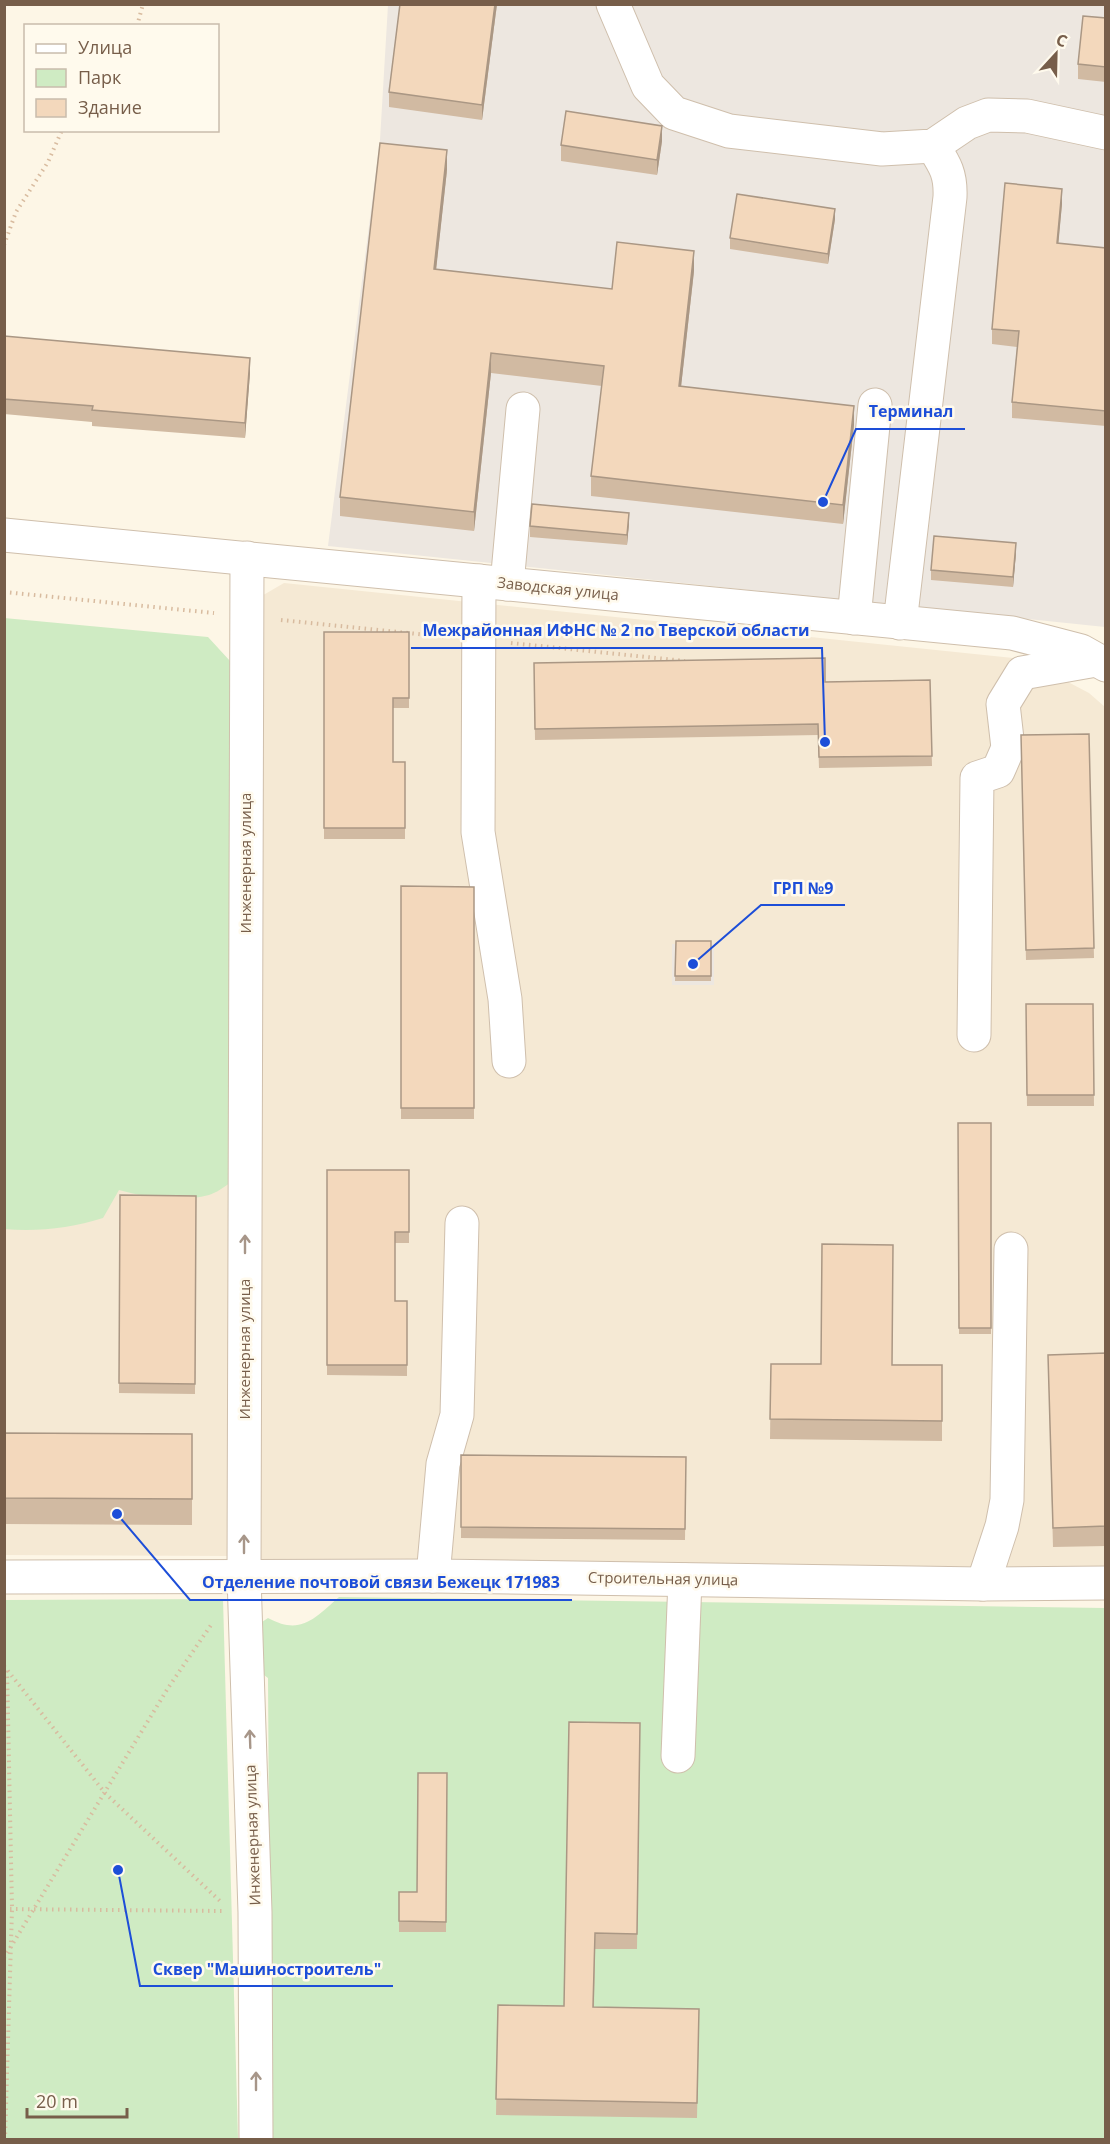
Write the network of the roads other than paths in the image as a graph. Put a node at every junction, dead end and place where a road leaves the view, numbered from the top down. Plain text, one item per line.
1 (613, 4) edge
2 (1106, 132) edge
3 (933, 146) junction
4 (875, 405) dead end
5 (523, 410) dead end
6 (4, 535) edge
7 (247, 558) junction
8 (493, 583) junction
9 (854, 618) junction
10 (900, 623) junction
11 (1101, 662) edge
12 (974, 1035) dead end
13 (509, 1061) dead end
14 (462, 1223) dead end
15 (1011, 1249) dead end
16 (433, 1576) junction
17 (4, 1577) edge
18 (244, 1578) junction
19 (685, 1580) junction
20 (1106, 1583) edge
21 (983, 1584) junction
22 (678, 1756) dead end
23 (256, 2139) edge

1 - 3 street
2 - 3 street
3 - 10 street
4 - 9 street
5 - 8 street
6 - 7 street, Заводская улица
7 - 8 street, Заводская улица
18 -> 7 street, Инженерная улица
8 - 9 street, Заводская улица
8 - 13 street
9 - 10 street, Заводская улица
10 - 11 street, Заводская улица
11 - 12 street
14 - 16 street
15 - 21 street
16 - 18 street, Строительная улица
16 - 19 street, Строительная улица
17 - 18 street, Строительная улица
23 -> 18 street, Инженерная улица
19 - 21 street, Строительная улица
19 - 22 street
20 - 21 street, Строительная улица

